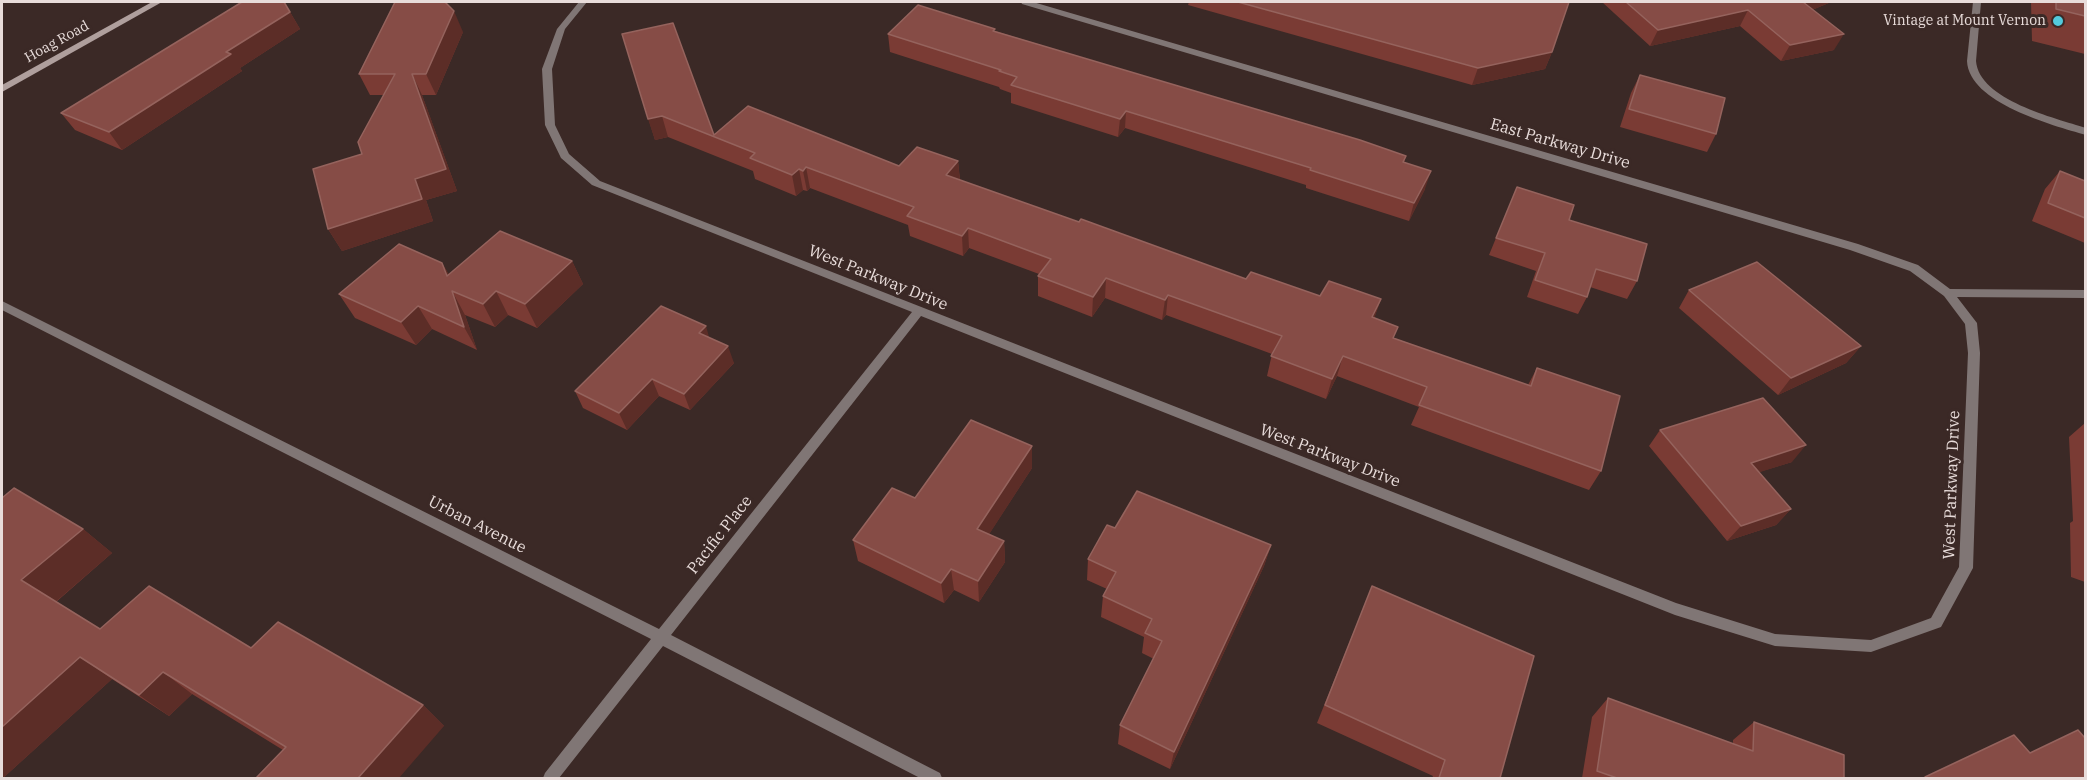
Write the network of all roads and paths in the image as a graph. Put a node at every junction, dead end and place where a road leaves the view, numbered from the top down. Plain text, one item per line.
1 (158, 2) edge
2 (582, 2) edge
3 (1025, 2) edge
4 (1977, 2) edge
5 (2, 89) edge
6 (2085, 132) edge
7 (1948, 293) junction
8 (2085, 294) edge
9 (2, 305) edge
10 (918, 312) junction
11 (663, 638) junction
12 (550, 778) edge
13 (935, 778) edge

1 - 5 street, Hoag Road
2 - 10 street, West Parkway Drive
3 - 7 street, East Parkway Drive
4 - 6 street
7 - 8 street
7 - 10 street, West Parkway Drive
9 - 11 street, Urban Avenue
10 - 11 street, Pacific Place
11 - 12 street, Pacific Place
11 - 13 street, Urban Avenue

